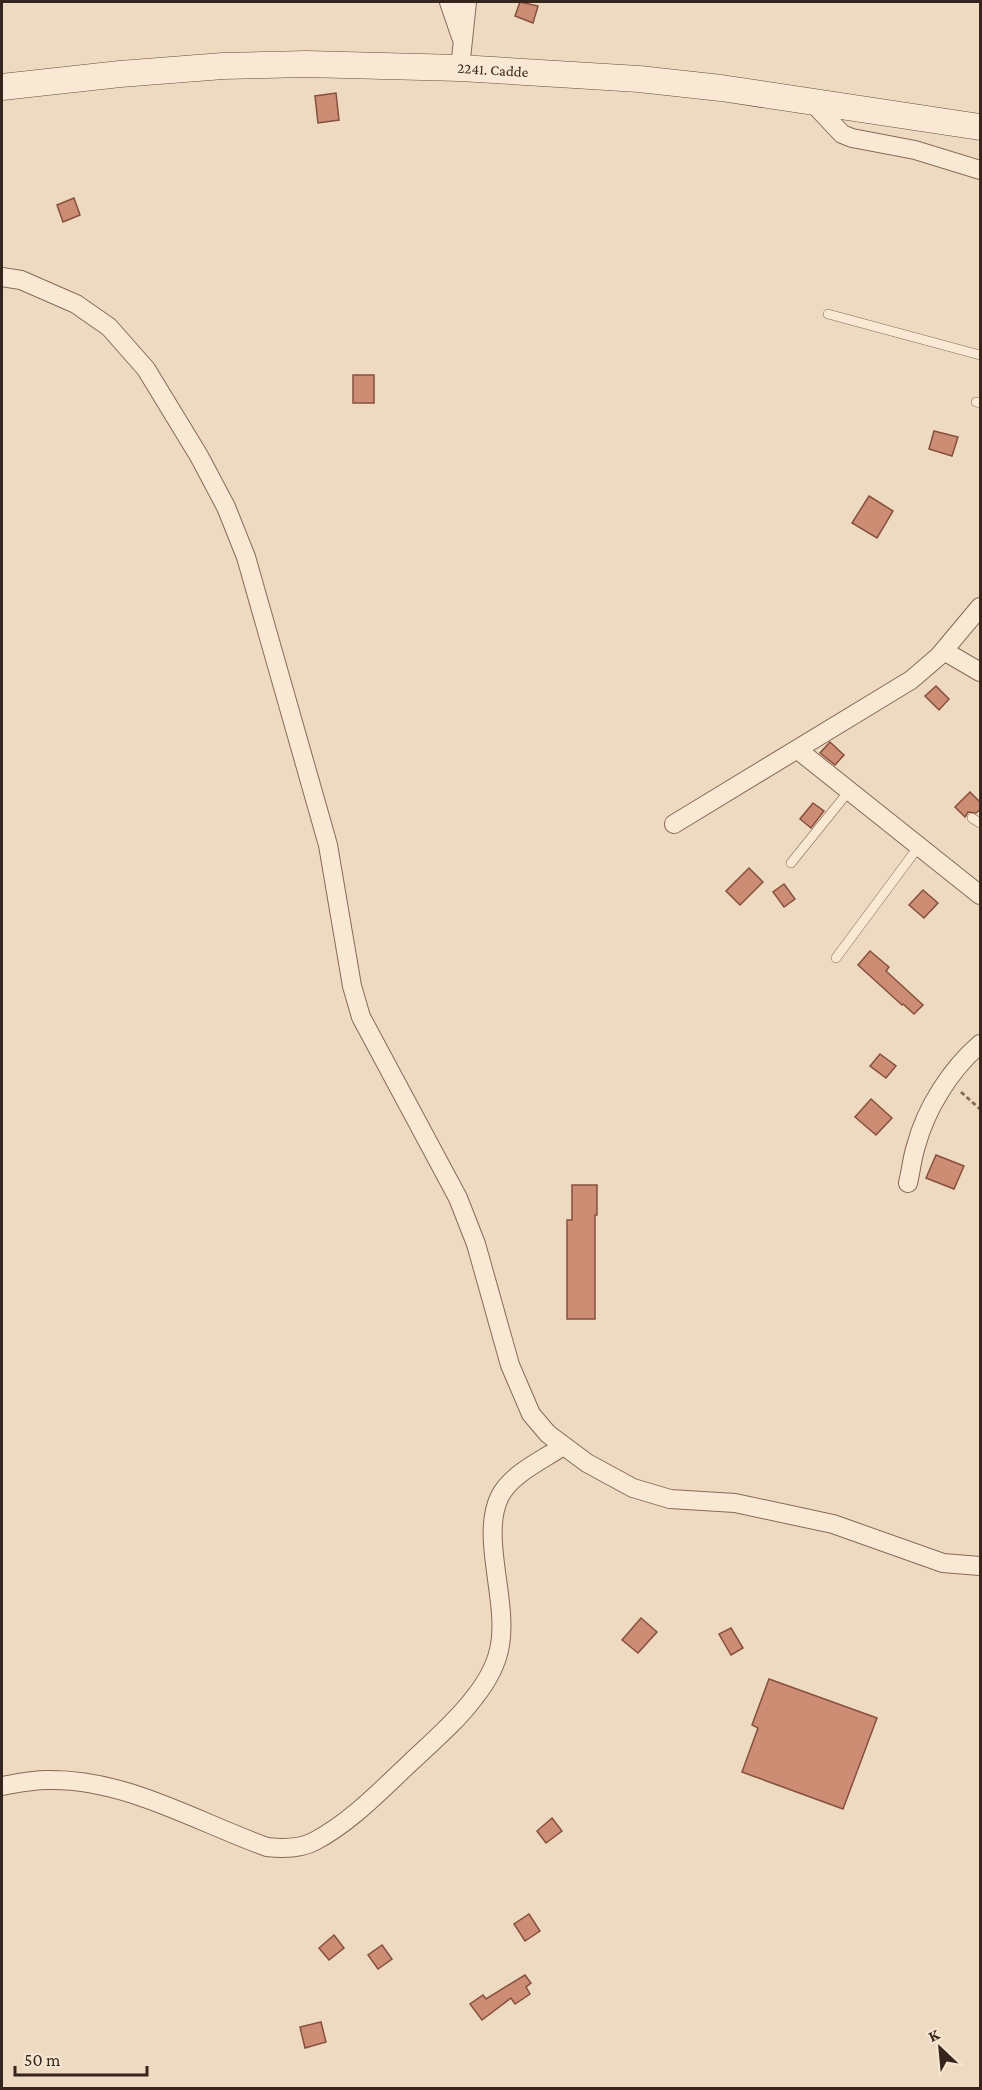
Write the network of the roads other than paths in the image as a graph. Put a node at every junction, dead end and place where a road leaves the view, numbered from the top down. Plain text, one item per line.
1 (449, 2) edge
2 (468, 2) edge
3 (462, 41) junction
4 (460, 68) junction
5 (2, 87) edge
6 (812, 102) junction
7 (981, 127) edge
8 (981, 170) edge
9 (2, 277) edge
10 (828, 314) dead end
11 (981, 356) edge
12 (981, 608) edge
13 (944, 651) junction
14 (981, 672) edge
15 (798, 750) junction
16 (849, 791) junction
17 (674, 824) dead end
18 (919, 846) junction
19 (790, 863) dead end
20 (981, 895) edge
21 (836, 958) dead end
22 (981, 1044) edge
23 (908, 1183) dead end
24 (563, 1446) junction
25 (981, 1566) edge
26 (2, 1786) edge

1 - 3 street
2 - 3 street
3 - 4 street
4 - 5 street, 2241. Cadde
4 - 6 street, 2241. Cadde
6 - 7 street, 2241. Cadde
6 - 8 street
9 - 24 street
10 - 11 lane
12 - 13 street
13 - 14 street
13 - 15 street
15 - 16 street
15 - 17 street
16 - 18 street
16 - 19 lane
18 - 20 street
18 - 21 lane
22 - 23 street
24 - 25 street
24 - 26 street

